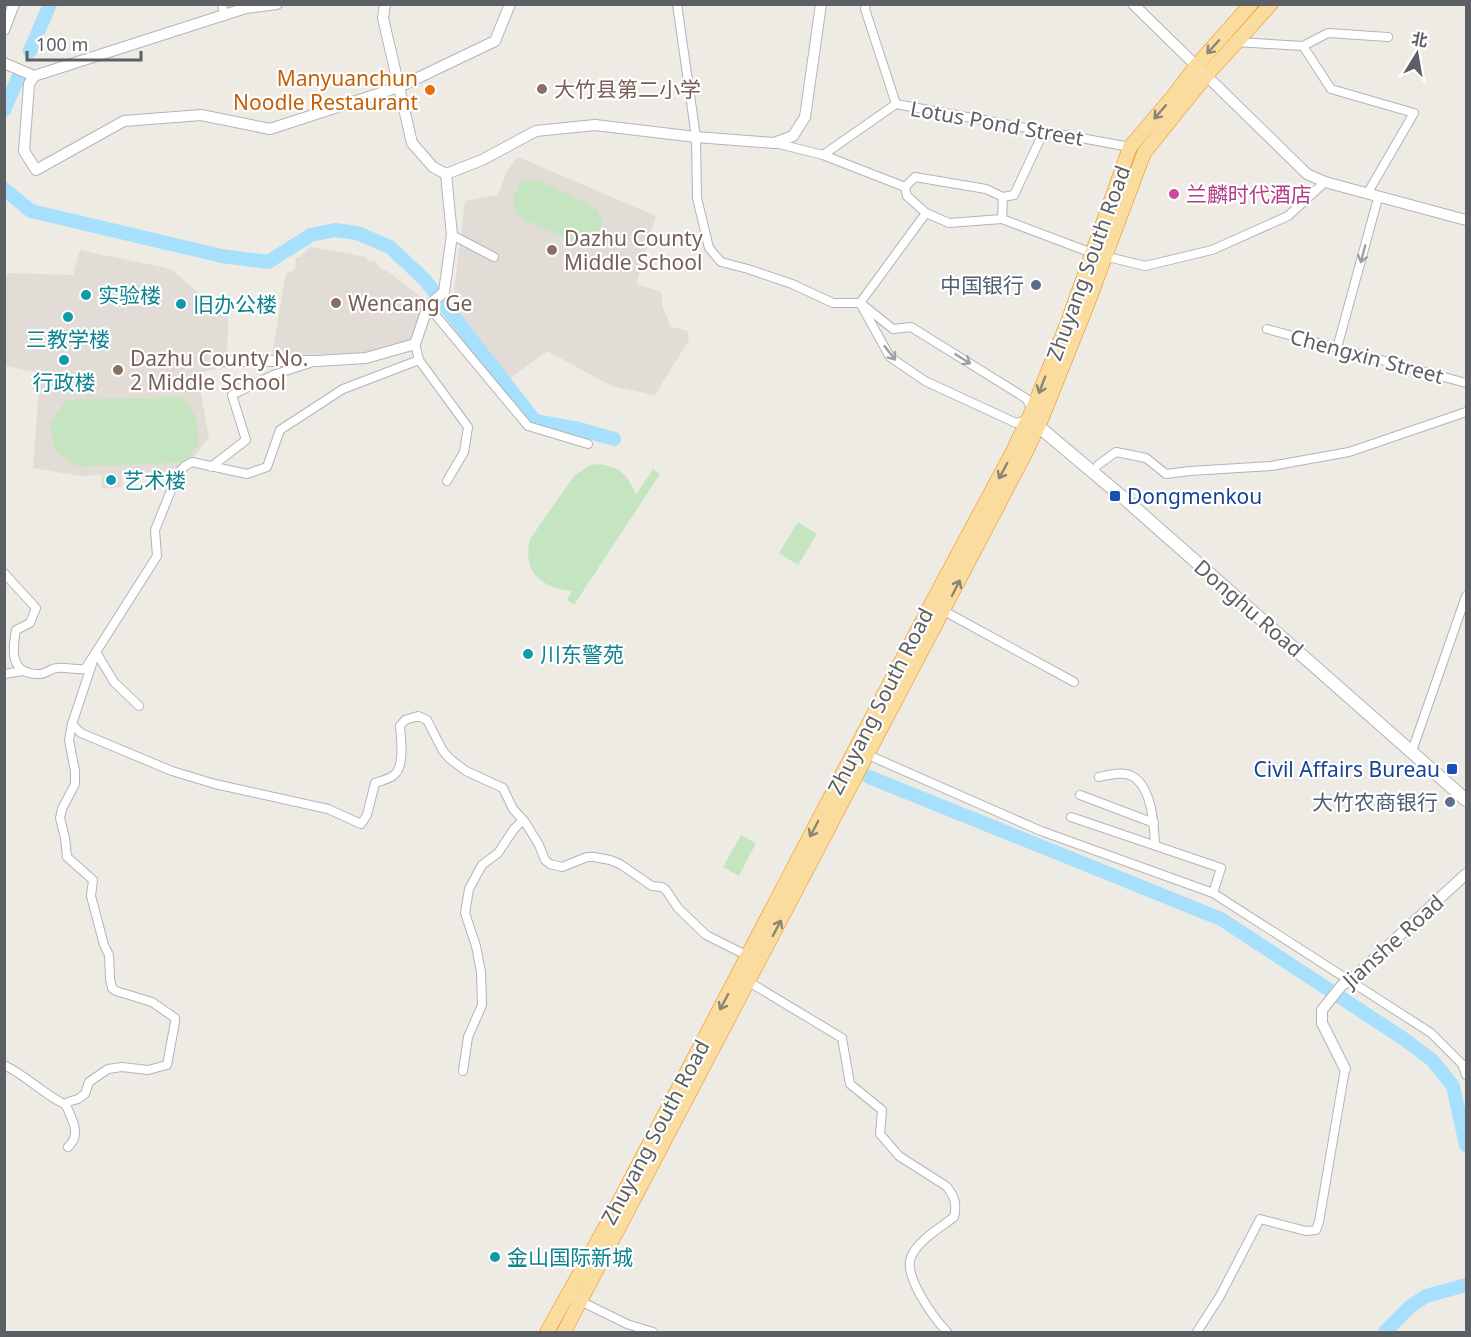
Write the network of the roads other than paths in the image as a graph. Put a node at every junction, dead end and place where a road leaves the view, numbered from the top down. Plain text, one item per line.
1 (14, 4) edge
2 (277, 4) edge
3 (385, 4) edge
4 (510, 4) edge
5 (677, 4) edge
6 (821, 4) edge
7 (866, 4) edge
8 (1133, 4) edge
9 (1251, 4) edge
10 (1271, 4) edge
11 (223, 10) edge
12 (4, 30) edge
13 (1388, 36) dead end
14 (1237, 42) junction
15 (1303, 45) junction
16 (4, 63) edge
17 (1196, 66) junction
18 (34, 76) junction
19 (1206, 76) junction
20 (399, 87) junction
21 (896, 104) junction
22 (1044, 131) junction
23 (696, 137) junction
24 (774, 143) junction
25 (1130, 147) junction
26 (823, 154) junction
27 (446, 174) junction
28 (1324, 182) junction
29 (905, 186) junction
30 (1367, 194) junction
31 (1003, 197) junction
32 (1378, 198) junction
33 (926, 213) junction
34 (1002, 219) junction
35 (1467, 220) edge
36 (452, 235) junction
37 (1092, 253) junction
38 (494, 257) dead end
39 (1106, 257) junction
40 (860, 303) junction
41 (428, 306) junction
42 (1267, 328) dead end
43 (415, 344) junction
44 (1338, 348) junction
45 (419, 360) junction
46 (222, 361) dead end
47 (317, 361) junction
48 (1467, 383) edge
49 (1467, 412) edge
50 (1035, 419) junction
51 (588, 444) dead end
52 (1098, 465) junction
53 (211, 467) junction
54 (447, 481) dead end
55 (4, 573) edge
56 (1467, 596) edge
57 (944, 610) junction
58 (96, 652) junction
59 (23, 670) junction
60 (4, 674) edge
61 (1074, 682) dead end
62 (138, 706) dead end
63 (72, 724) junction
64 (1413, 747) junction
65 (868, 755) junction
66 (1099, 777) dead end
67 (1467, 790) edge
68 (1080, 795) dead end
69 (1467, 800) edge
70 (1071, 816) dead end
71 (523, 820) junction
72 (1154, 823) junction
73 (1155, 845) junction
74 (1467, 874) edge
75 (1467, 884) edge
76 (1213, 893) junction
77 (754, 959) junction
78 (749, 982) junction
79 (1349, 985) junction
80 (4, 1065) edge
81 (1345, 1069) joint
82 (463, 1071) dead end
83 (1467, 1075) edge
84 (66, 1105) junction
85 (68, 1147) dead end
86 (574, 1299) junction
87 (547, 1332) edge
88 (564, 1332) edge
89 (653, 1332) edge
90 (947, 1332) edge
91 (1197, 1332) edge

1 - 12 street
2 - 11 street
3 - 20 street
4 - 20 street
5 - 23 street
6 - 24 street
7 - 21 street, Lotus Pond Street
8 - 17 street
9 -> 17 highway, Zhuyang South Road
10 - 14 highway, Zhuyang South Road
11 - 18 street
13 - 15 street
14 - 15 street
14 - 19 highway, Zhuyang South Road
15 - 30 street
16 - 18 street
17 - 19 street
17 -> 25 highway, Zhuyang South Road
18 - 20 street
19 - 28 street
19 - 39 highway, Zhuyang South Road
20 - 27 street
21 - 22 street, Lotus Pond Street
21 - 26 street
22 - 25 street, Lotus Pond Street
22 - 31 street
23 - 24 street
23 - 27 street
23 - 40 street
24 - 26 street
25 - 37 highway, Zhuyang South Road
26 - 29 street
27 - 36 street
28 - 30 street
28 - 39 street
29 - 31 street
29 - 33 street
30 - 32 street
31 - 34 street
32 - 35 street
32 -> 44 street
33 - 34 street
33 - 40 street
34 - 37 street
36 - 38 street
36 - 41 street
37 - 39 street
37 -> 50 highway, Zhuyang South Road
39 - 50 highway, Zhuyang South Road
40 -> 50 street
40 -> 50 street
41 - 43 street
41 - 51 street
42 - 44 street, Chengxin Street
43 - 45 street
43 - 47 street
44 - 48 street, Chengxin Street
45 - 53 street
45 - 54 street
46 - 47 street
47 - 53 street
49 - 52 street
50 - 52 main road, Donghu Road
57 -> 50 highway, Zhuyang South Road
50 - 64 main road, Donghu Road
50 -> 77 highway, Zhuyang South Road
52 - 64 main road, Donghu Road
53 - 58 street
55 - 59 street
56 - 64 street
57 - 61 street
57 - 65 highway, Zhuyang South Road
58 - 59 street
58 - 62 street
58 - 63 street
59 - 60 street
63 - 71 street
63 - 84 street
64 - 67 main road, Donghu Road
64 - 69 main road, Donghu Road
65 - 76 street
77 -> 65 highway, Zhuyang South Road
66 - 72 street
68 - 72 street
70 - 73 street
71 - 77 street
71 - 82 street
72 - 73 street
73 - 76 street
74 - 79 street, Jianshe Road
75 - 79 street, Jianshe Road
76 - 79 street
77 - 78 highway, Zhuyang South Road
77 -> 86 highway, Zhuyang South Road
78 - 86 highway, Zhuyang South Road
78 - 90 street
79 - 81 street, Jianshe Road
79 - 83 street
80 - 84 street
81 - 91 street
84 - 85 street
86 - 87 highway, Zhuyang South Road
86 - 88 highway, Zhuyang South Road
86 - 89 street

